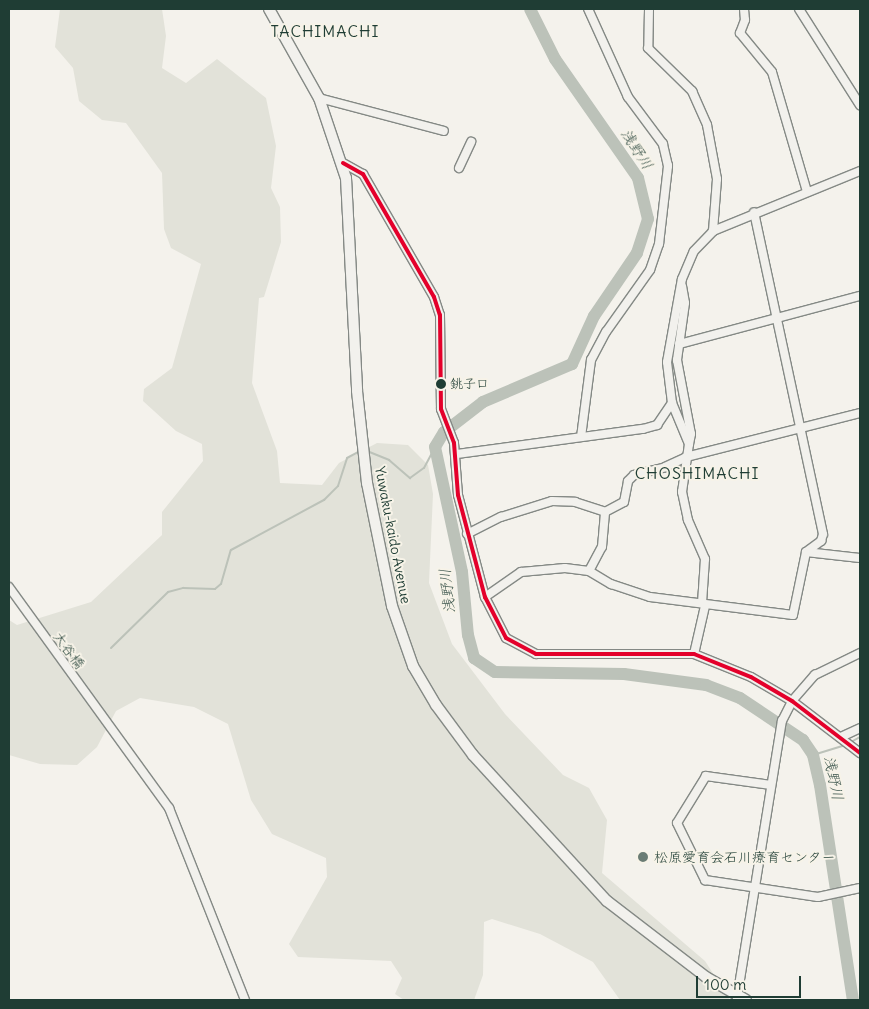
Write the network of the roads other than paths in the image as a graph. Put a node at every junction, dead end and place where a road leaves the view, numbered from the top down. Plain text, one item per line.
1 (269, 9) edge
2 (588, 9) edge
3 (649, 9) edge
4 (744, 9) edge
5 (799, 9) edge
6 (319, 98) junction
7 (860, 104) edge
8 (444, 131) dead end
9 (471, 142) dead end
10 (343, 162) junction
11 (459, 168) dead end
12 (860, 170) edge
13 (807, 192) junction
14 (754, 212) junction
15 (713, 231) junction
16 (682, 279) junction
17 (860, 296) edge
18 (779, 318) junction
19 (680, 344) junction
20 (672, 403) junction
21 (860, 412) edge
22 (802, 427) junction
23 (581, 437) junction
24 (689, 444) junction
25 (457, 454) junction
26 (686, 456) junction
27 (605, 512) junction
28 (467, 534) junction
29 (806, 552) junction
30 (860, 558) edge
31 (589, 571) junction
32 (9, 587) edge
33 (485, 597) junction
34 (703, 604) junction
35 (860, 653) edge
36 (694, 654) junction
37 (792, 701) junction
38 (860, 728) edge
39 (843, 739) junction
40 (860, 753) edge
41 (771, 785) junction
42 (755, 888) junction
43 (857, 888) edge
44 (737, 998) edge
45 (245, 1000) edge
46 (746, 1000) edge

1 - 6 main road, Yuwaku-kaido Avenue
2 - 23 street
3 - 15 street
4 - 13 street
5 - 7 street
6 - 8 street
6 - 10 main road, Yuwaku-kaido Avenue
9 - 11 street
10 - 25 street
10 - 44 main road, Yuwaku-kaido Avenue
12 - 13 street
13 - 14 street
14 - 15 street
14 - 18 street
15 - 16 street
16 - 19 street
16 - 20 street
17 - 18 street
18 - 19 street
18 - 22 street
19 - 24 street
20 - 23 street
20 - 24 street
21 - 22 street
22 - 26 street
22 - 29 street
23 - 25 street
24 - 26 street
25 - 28 street
26 - 27 street
26 - 34 street
27 - 28 street
27 - 31 street
28 - 33 street
29 - 30 street
29 - 34 street
31 - 33 street
31 - 34 street
32 - 45 street, 大谷橋
33 - 36 street
34 - 36 street
35 - 37 street
36 - 37 street
37 - 39 street
37 - 41 street
38 - 39 street
39 - 40 street
41 - 42 street
41 - 42 street
42 - 43 street
42 - 44 street
44 - 46 main road, Yuwaku-kaido Avenue

